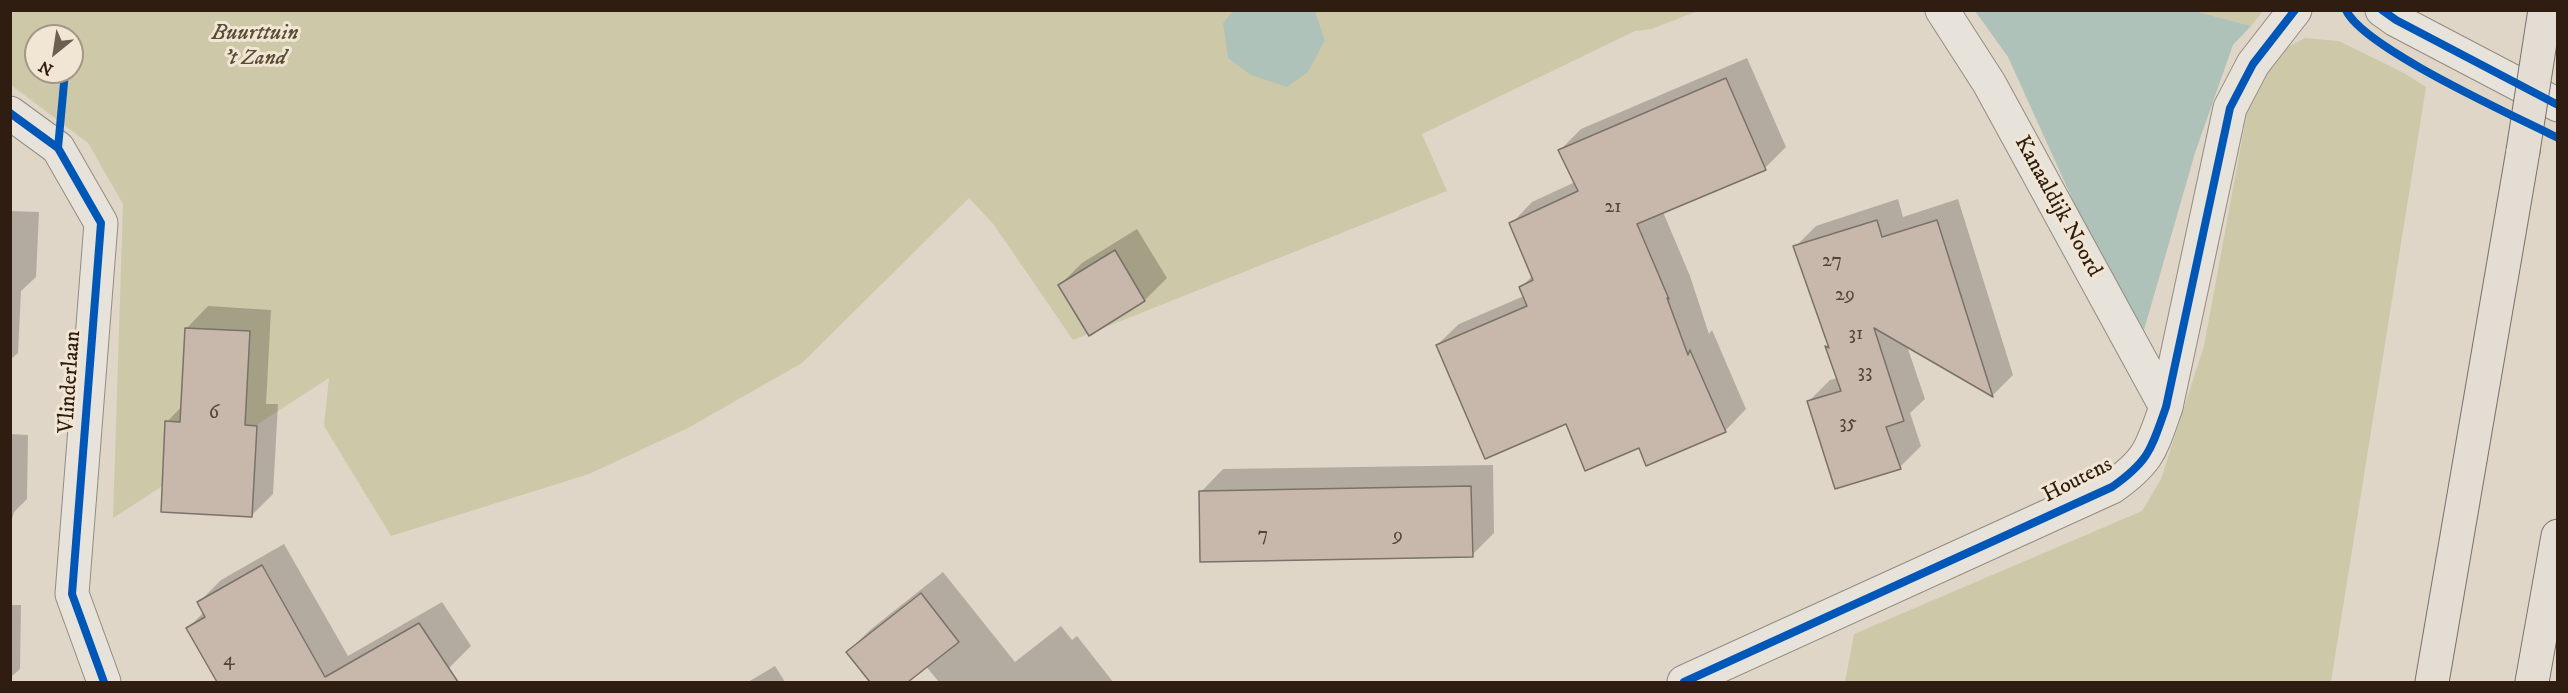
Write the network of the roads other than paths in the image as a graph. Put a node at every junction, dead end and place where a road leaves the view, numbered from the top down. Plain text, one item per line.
1 (1942, 10) edge
2 (2295, 10) edge
3 (2382, 10) edge
4 (2545, 10) edge
5 (2558, 105) edge
6 (10, 113) edge
7 (2166, 406) junction
8 (2558, 536) edge
9 (104, 682) edge
10 (1684, 682) edge
11 (2432, 682) edge
12 (2532, 682) edge

1 - 7 street, Kanaaldijk Noord
2 - 7 street, Houtens
3 - 5 street
4 - 11 highway, bridge
6 - 9 street, Vlinderlaan
7 - 10 street, Houtens
8 - 12 highway

